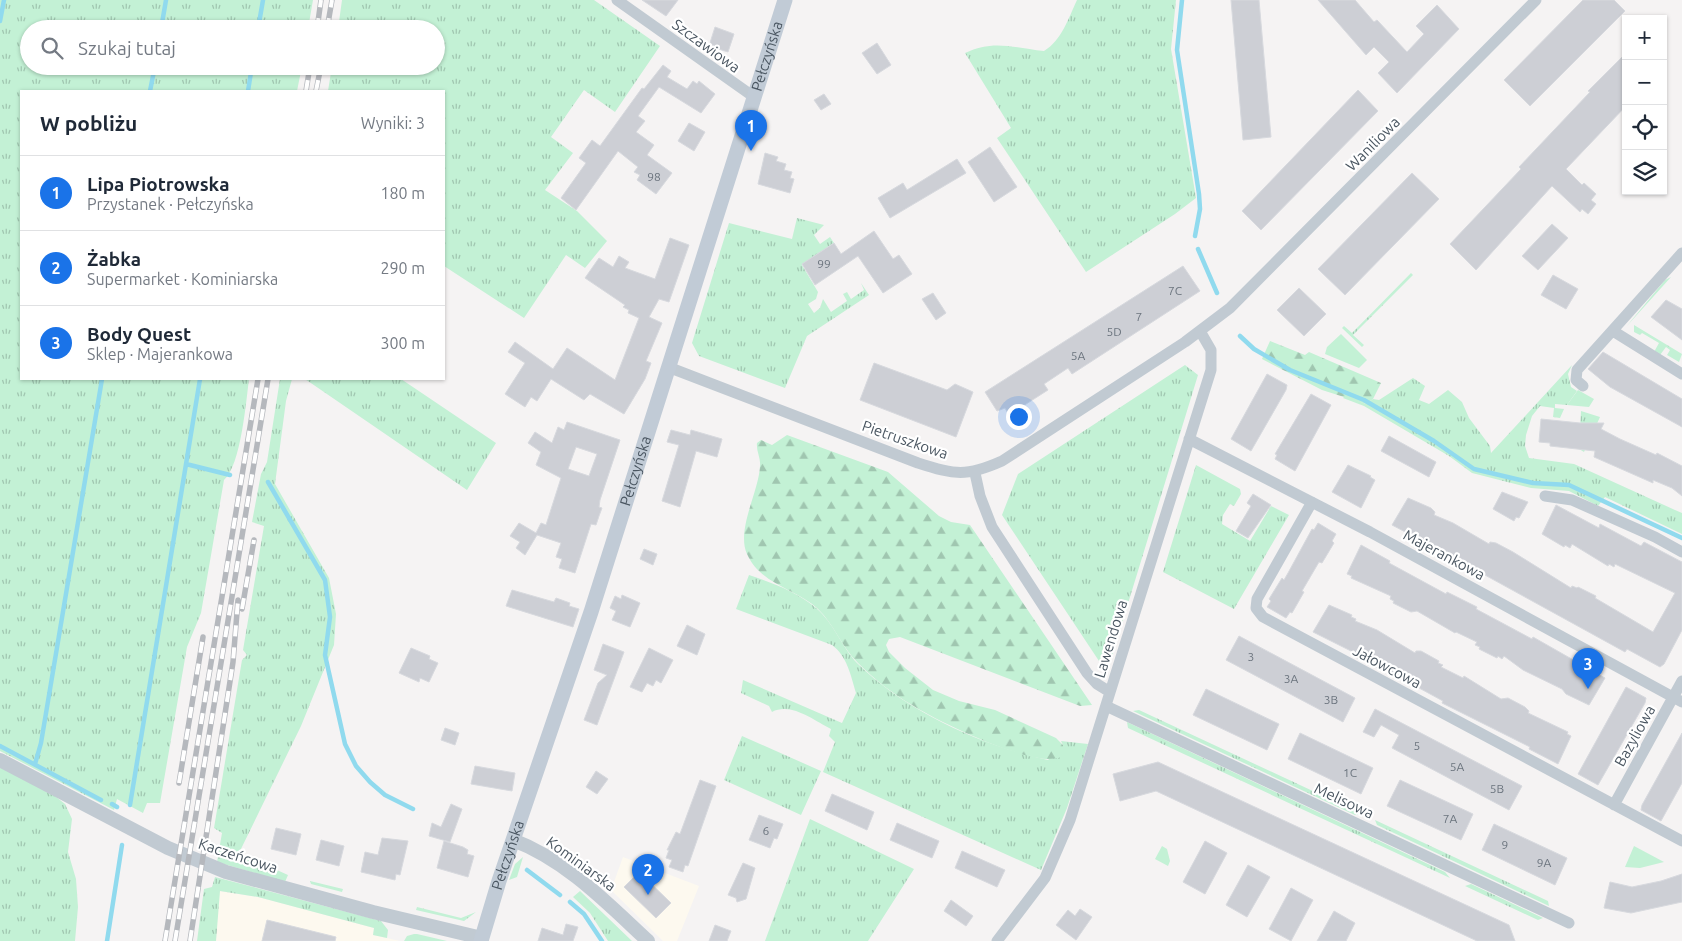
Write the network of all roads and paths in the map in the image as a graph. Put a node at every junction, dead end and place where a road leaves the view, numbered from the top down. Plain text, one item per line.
1 (616, 0) edge
2 (785, 0) edge
3 (1536, 0) edge
4 (754, 97) junction
5 (1682, 254) edge
6 (1200, 331) junction
7 (1613, 331) junction
8 (668, 367) junction
9 (1682, 374) edge
10 (1583, 386) dead end
11 (1189, 439) junction
12 (974, 473) junction
13 (1545, 496) dead end
14 (1312, 502) junction
15 (1682, 552) edge
16 (1682, 681) edge
17 (1110, 692) junction
18 (1678, 700) edge
19 (1106, 706) junction
20 (0, 760) edge
21 (1614, 805) junction
22 (513, 840) junction
23 (1682, 841) edge
24 (1569, 923) dead end
25 (482, 939) edge
26 (648, 941) edge
27 (997, 941) edge

1 - 4 street, Szczawiowa
2 - 4 main road, Pełczyńska
3 - 6 street, Waniliowa
4 - 8 main road, Pełczyńska
5 - 7 street
6 - 11 street, Lawendowa
6 - 12 street, Waniliowa
7 - 9 street
7 - 10 street
8 - 12 street, Pietruszkowa
8 - 22 main road, Pełczyńska
11 - 14 street, Majerankowa
11 - 17 street, Lawendowa
12 - 17 street
13 - 15 street
14 - 18 street, Majerankowa
14 - 21 street, Jałowcowa
16 - 18 street, Bazyliowa
17 - 19 street, Lawendowa
18 - 21 street, Bazyliowa
19 - 24 street, Melisowa
19 - 27 street, Lawendowa
20 - 25 street, Kaczeńcowa
21 - 23 street
22 - 25 main road, Pełczyńska
22 - 26 street, Kominiarska

